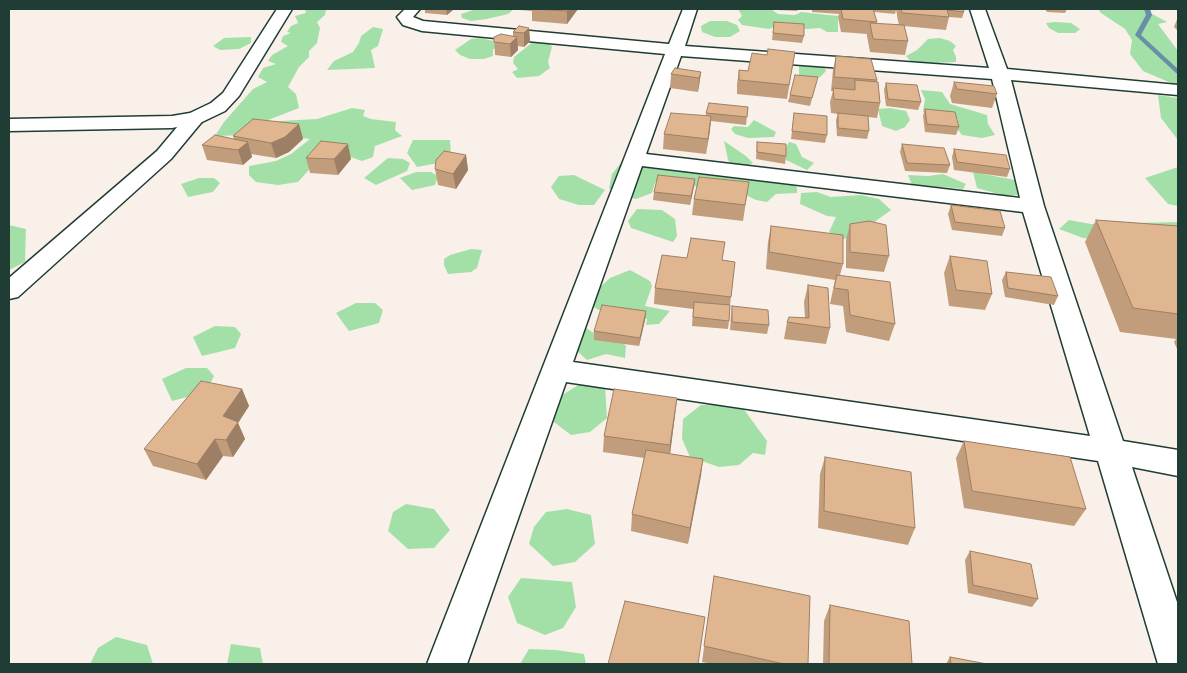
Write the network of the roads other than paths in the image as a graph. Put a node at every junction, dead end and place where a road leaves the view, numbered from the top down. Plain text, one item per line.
1 (284, 9) edge
2 (413, 9) edge
3 (690, 9) edge
4 (978, 9) edge
5 (674, 50) junction
6 (1000, 74) junction
7 (1178, 90) edge
8 (195, 118) junction
9 (9, 125) edge
10 (634, 159) junction
11 (1033, 206) junction
12 (9, 291) edge
13 (556, 370) junction
14 (1110, 451) junction
15 (1178, 463) edge
16 (447, 664) edge
17 (1178, 664) edge

1 - 8 street
2 - 5 street
3 - 5 street
4 - 6 street
5 - 6 street
5 - 10 street
6 - 7 street
6 - 11 street
8 - 9 street
8 - 12 street
10 - 11 street
10 - 13 street
11 - 14 street
13 - 14 street
13 - 16 street
14 - 15 street
14 - 17 street

